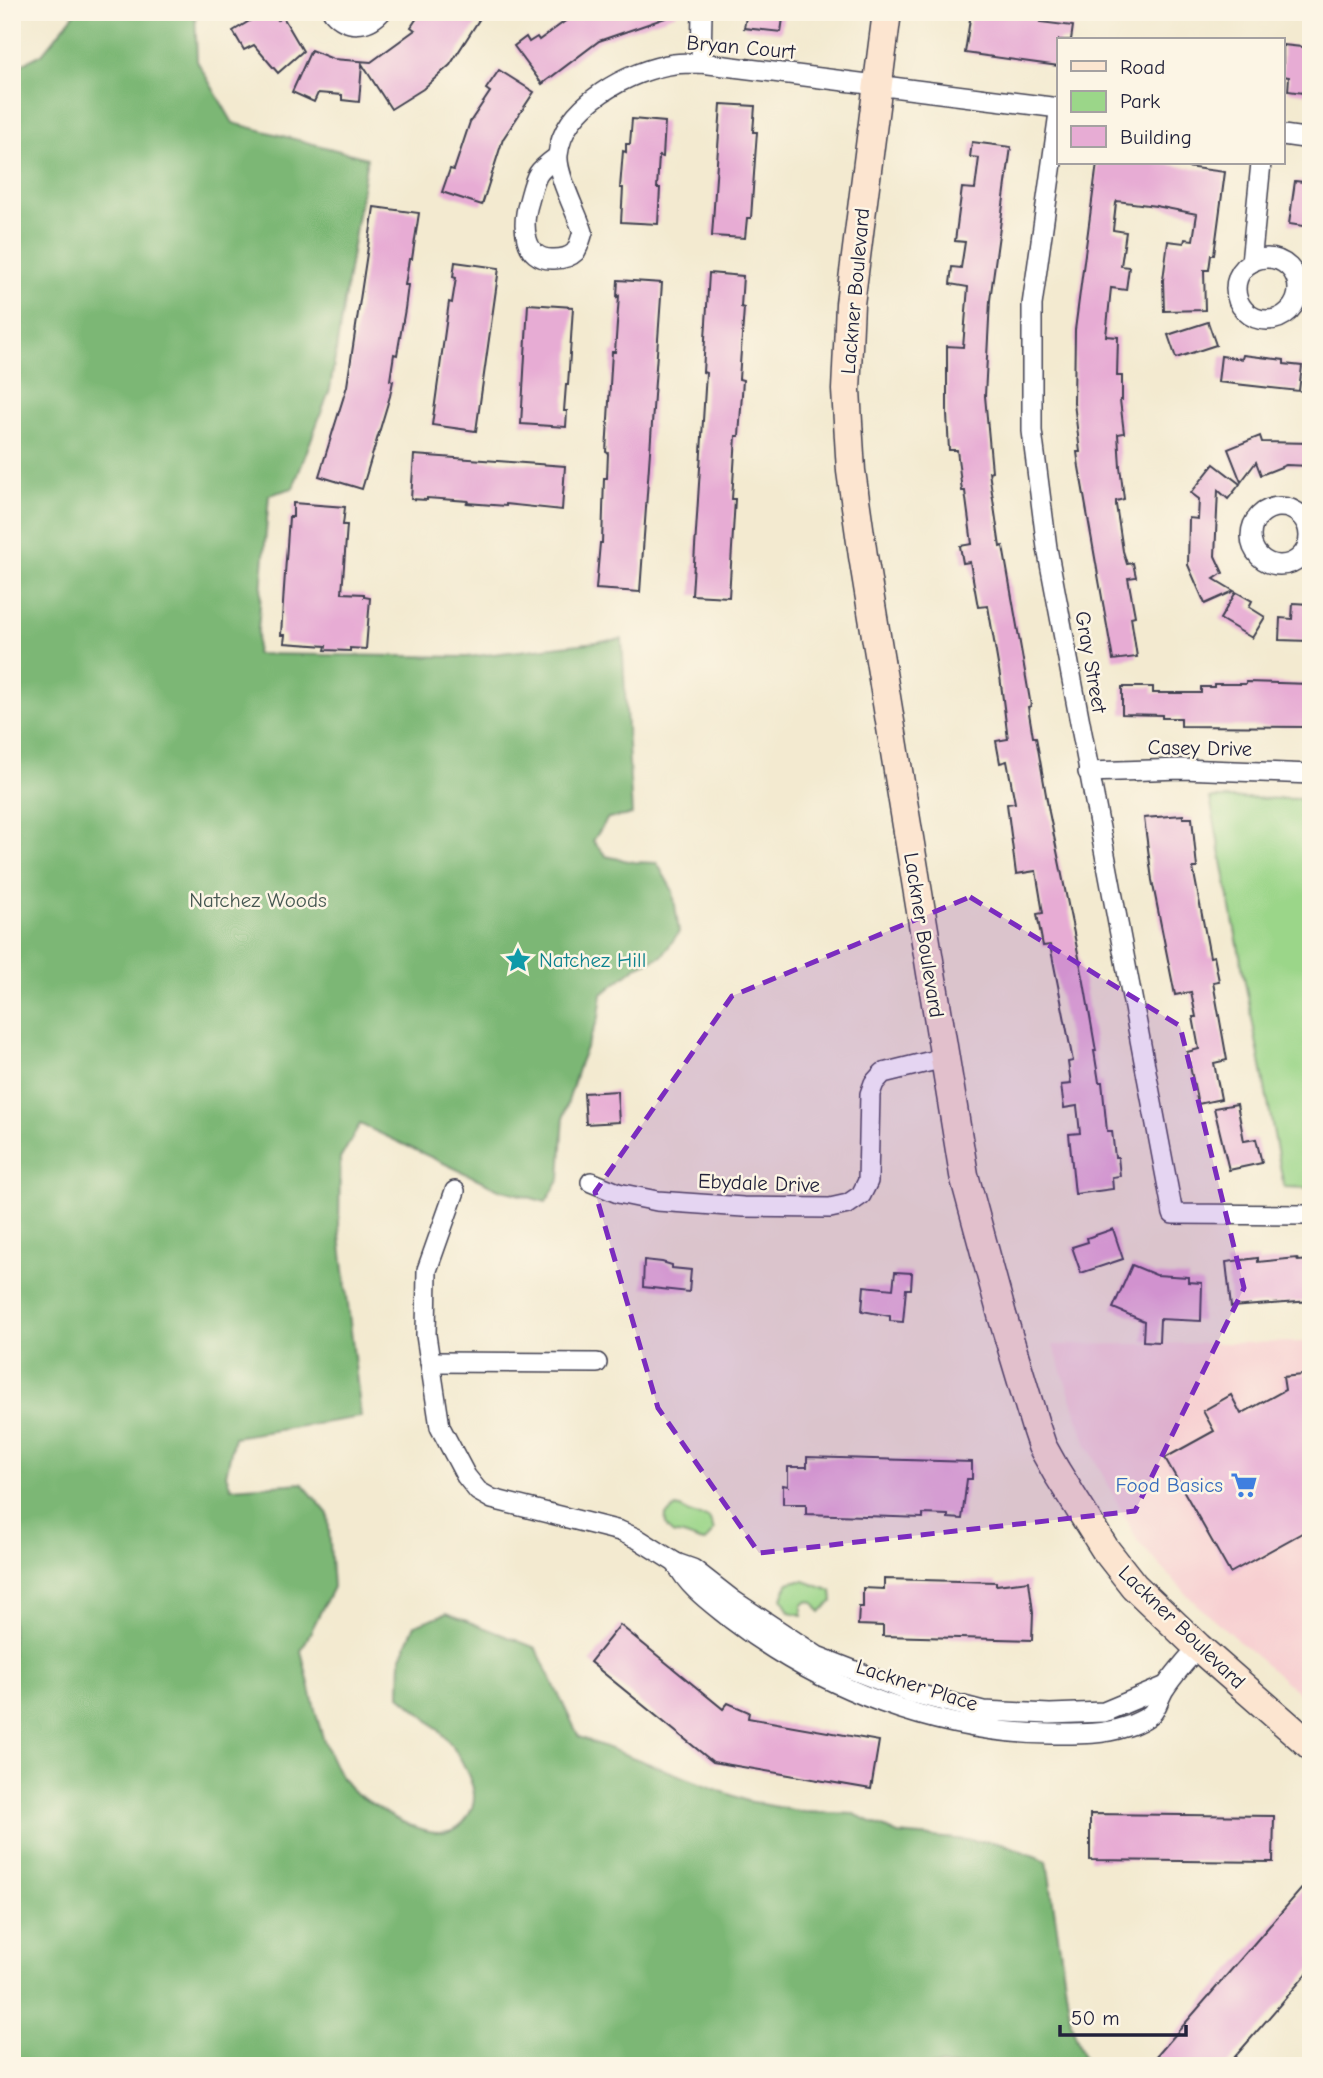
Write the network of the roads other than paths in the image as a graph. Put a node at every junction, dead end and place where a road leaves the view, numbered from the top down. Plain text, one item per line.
1 (333, 12) edge
2 (381, 12) edge
3 (702, 12) edge
4 (887, 12) edge
5 (701, 63) junction
6 (877, 84) junction
7 (1057, 110) edge
8 (1057, 124) edge
9 (1284, 135) edge
10 (1311, 139) edge
11 (557, 157) junction
12 (1261, 164) edge
13 (1251, 262) dead end
14 (1088, 772) junction
15 (1311, 774) edge
16 (944, 1058) junction
17 (591, 1182) dead end
18 (455, 1191) dead end
19 (1311, 1216) edge
20 (430, 1362) junction
21 (597, 1363) dead end
22 (1198, 1647) junction
23 (1311, 1746) edge

1 - 2 street
3 - 5 street
4 - 6 main road, Lackner Boulevard
5 - 6 street, Bryan Court
5 - 11 street, Bryan Court
6 - 7 street, Bryan Court
6 - 16 main road, Lackner Boulevard
8 - 14 street, Gray Street
9 - 10 street
11 - 11 street, Bryan Court
12 - 13 street
14 - 15 street, Casey Drive
14 - 19 street, Gray Street
16 - 17 street, Ebydale Drive
16 - 22 main road, Lackner Boulevard
18 - 20 street, Lackner Place
20 - 21 street
20 - 22 street, Lackner Place
22 - 23 main road, Lackner Boulevard

